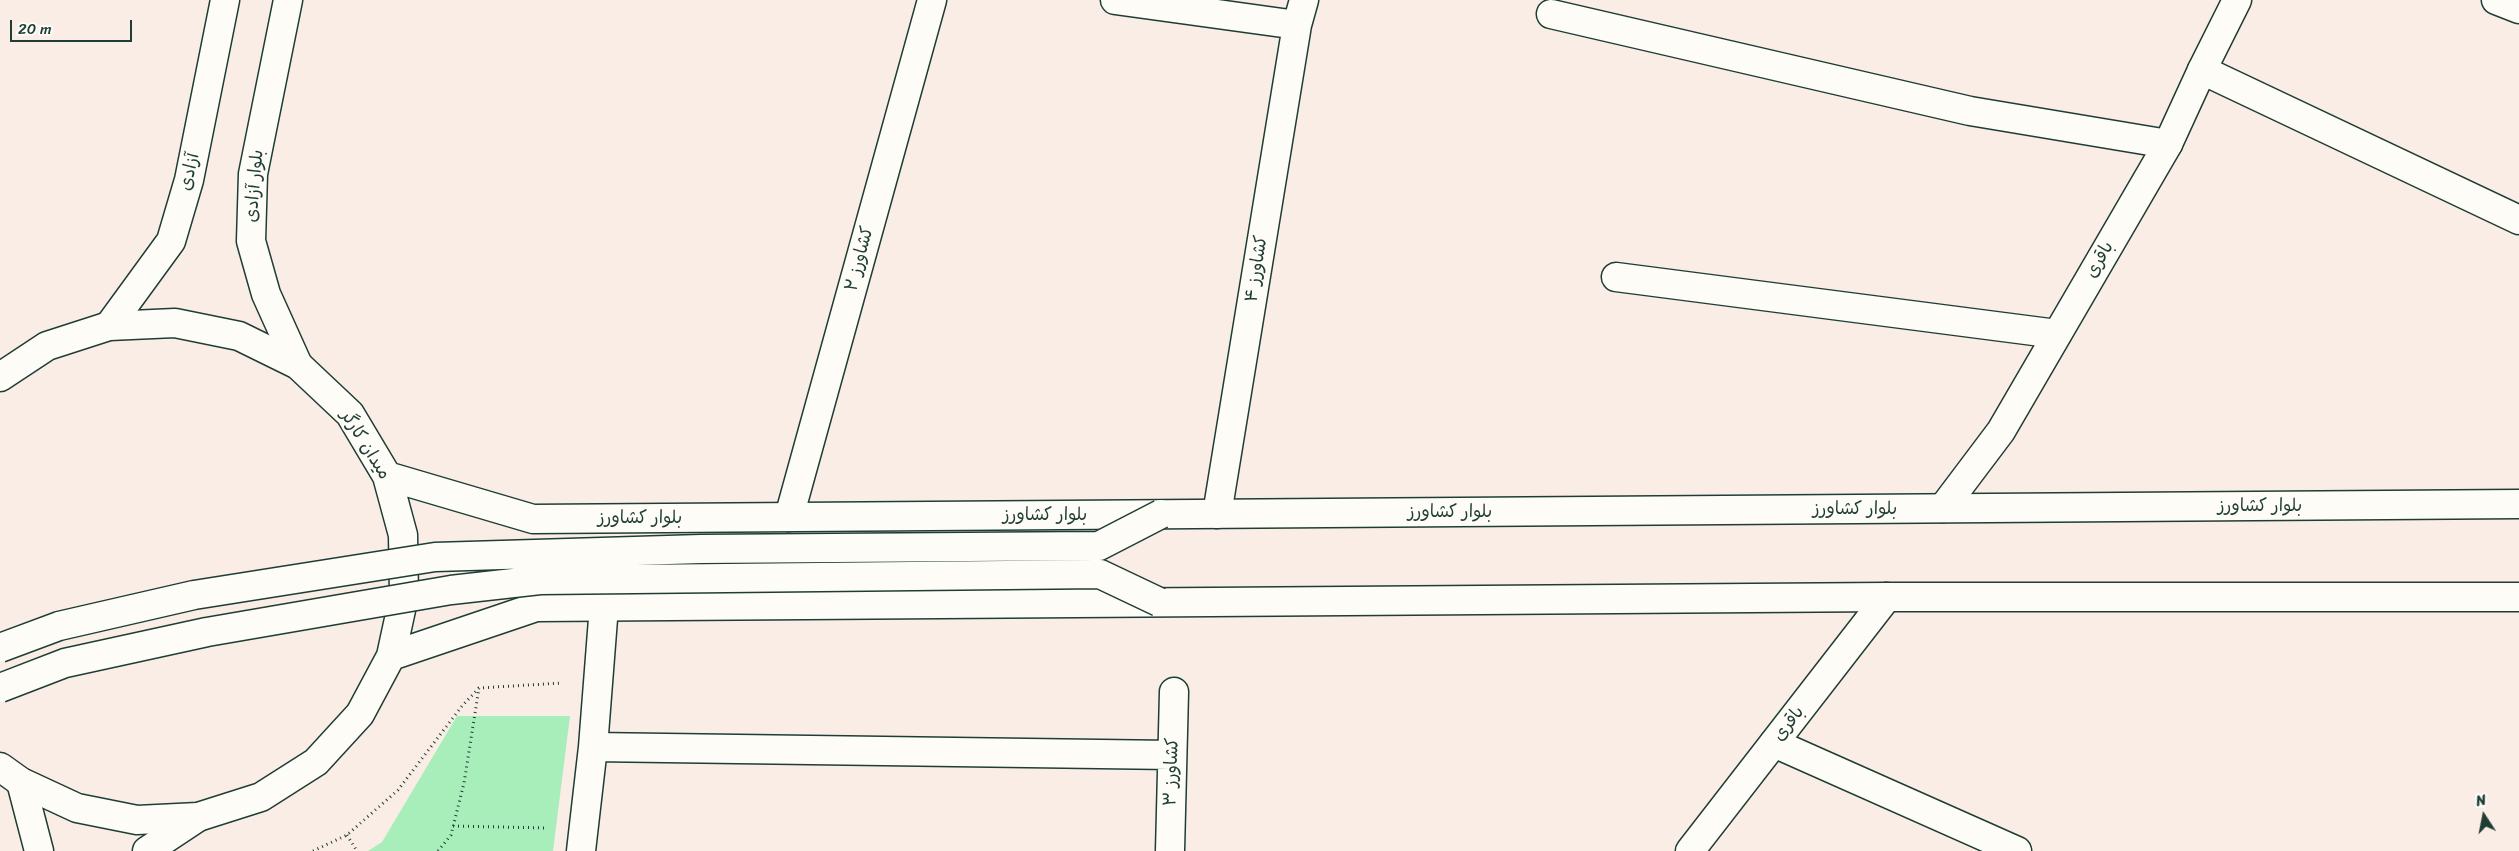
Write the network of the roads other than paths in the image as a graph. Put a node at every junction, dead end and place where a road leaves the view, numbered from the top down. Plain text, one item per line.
1 (225, 0) edge
2 (288, 0) edge
3 (932, 0) edge
4 (1114, 0) edge
5 (2237, 0) edge
6 (2496, 0) edge
7 (2519, 9) edge
8 (1301, 13) edge
9 (1551, 14) dead end
10 (2202, 70) junction
11 (2168, 144) junction
12 (2519, 220) edge
13 (1616, 277) dead end
14 (109, 326) junction
15 (2058, 334) junction
16 (298, 365) junction
17 (0, 377) edge
18 (387, 476) junction
19 (2519, 504) edge
20 (1943, 508) junction
21 (1161, 514) junction
22 (1217, 514) junction
23 (789, 517) junction
24 (1888, 596) junction
25 (2519, 597) edge
26 (1159, 602) junction
27 (604, 606) junction
28 (0, 648) edge
29 (390, 656) junction
30 (0, 688) edge
31 (1174, 692) dead end
32 (1774, 743) junction
33 (593, 747) junction
34 (1172, 755) junction
35 (11, 774) edge
36 (198, 817) junction
37 (582, 834) edge
38 (39, 851) edge
39 (147, 851) edge
40 (1170, 851) edge
41 (1690, 851) edge
42 (2015, 851) edge

1 - 14 main road, آزادی
2 - 16 main road, بلوار آزادی
3 - 23 main road, کشاورز ۲
4 - 8 main road
5 - 10 main road, باقری
6 - 7 main road
8 - 22 main road, کشاورز ۴
9 - 11 main road
10 - 11 main road, باقری
10 - 12 main road
11 - 15 main road, باقری
13 - 15 main road
14 - 16 main road, میدان کارگر
14 - 17 main road, میدان کارگر
15 - 20 main road, باقری
16 - 18 main road, میدان کارگر
18 - 23 main road, بلوار کشاورز
18 - 29 main road, میدان کارگر
19 - 20 main road, بلوار کشاورز
20 - 22 main road, بلوار کشاورز
21 - 22 main road, بلوار کشاورز
21 - 23 main road, بلوار کشاورز
21 - 28 main road, bridge
24 - 25 main road
24 - 26 main road
24 - 32 main road, باقری
26 - 27 main road
26 - 30 main road, bridge
27 - 29 main road
27 - 33 main road
29 - 36 main road, میدان کارگر
31 - 34 main road, کشاورز ۳
32 - 41 main road, باقری
32 - 42 main road
33 - 34 main road
33 - 37 main road
34 - 40 main road, کشاورز ۳
35 - 36 main road, میدان کارگر
35 - 38 main road
36 - 39 main road

